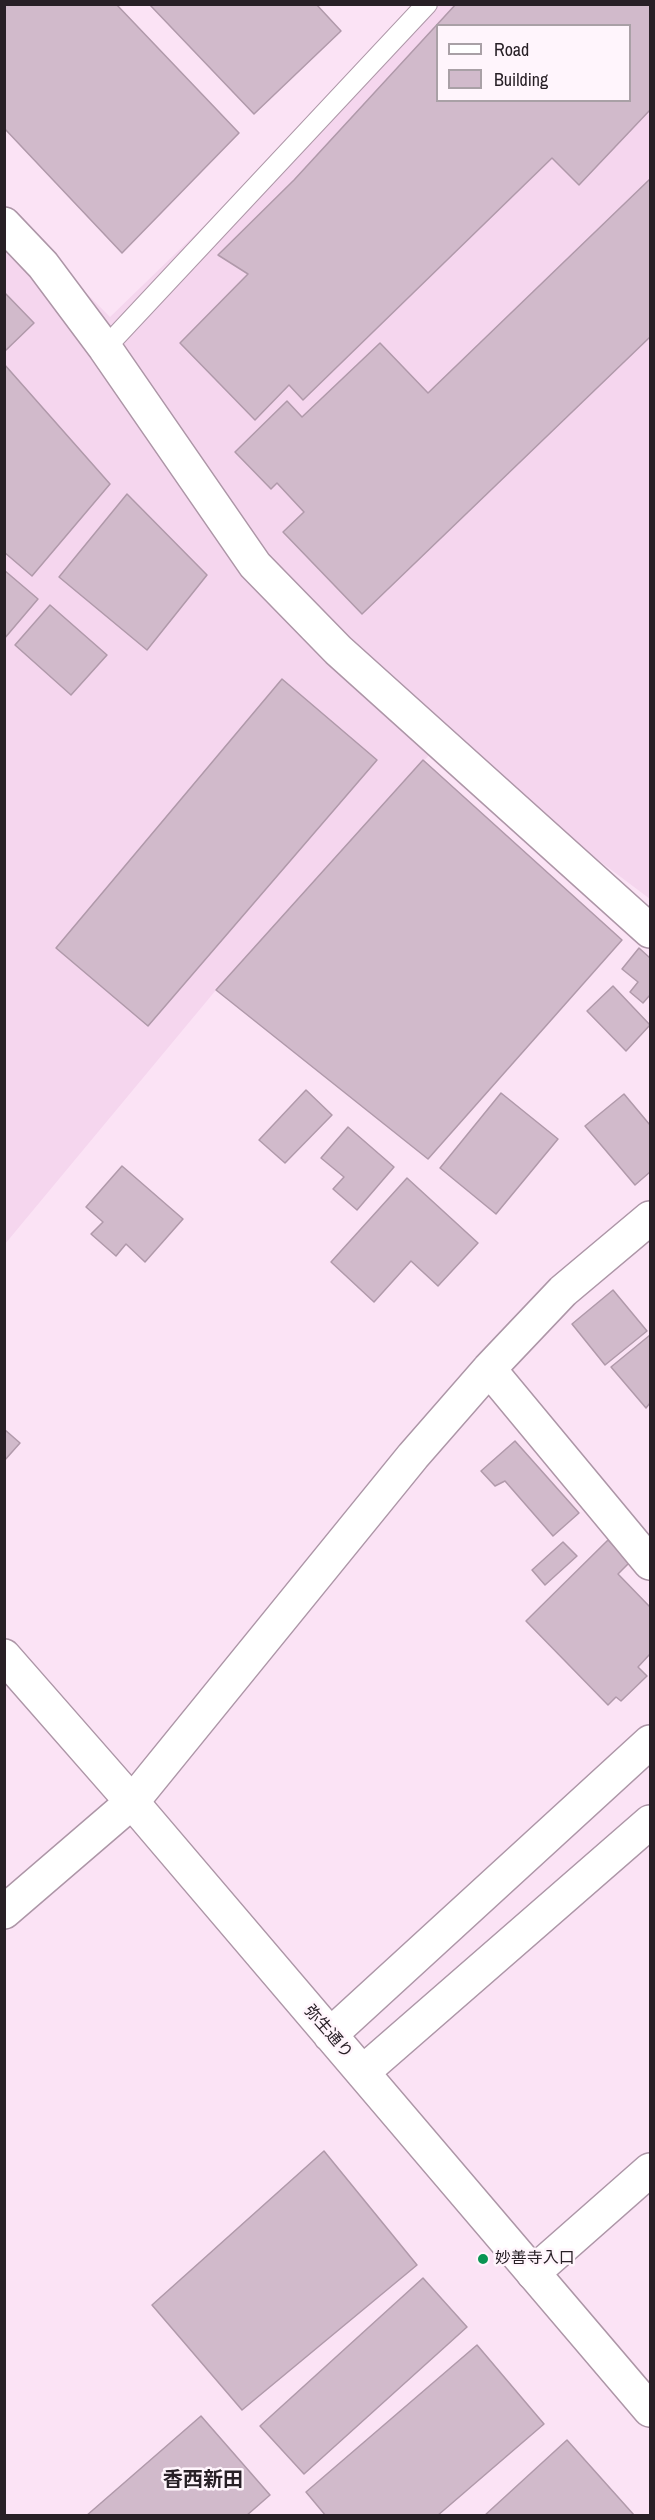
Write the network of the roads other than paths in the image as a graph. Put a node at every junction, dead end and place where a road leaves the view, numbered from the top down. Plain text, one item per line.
1 (427, 4) edge
2 (4, 224) edge
3 (105, 348) junction
4 (651, 931) edge
5 (651, 1218) edge
6 (489, 1369) junction
7 (651, 1563) edge
8 (4, 1656) edge
9 (651, 1742) edge
10 (132, 1802) junction
11 (651, 1822) edge
12 (4, 1912) edge
13 (330, 2035) junction
14 (363, 2072) junction
15 (651, 2170) edge
16 (533, 2273) junction
17 (651, 2410) edge

1 - 3 lane
2 - 3 street
3 - 4 street
5 - 6 street
6 - 7 street
6 - 10 street
8 - 10 street, 弥生通り
9 - 13 street
10 - 12 street
10 - 13 street, 弥生通り
11 - 14 street
13 - 14 street, 弥生通り
14 - 16 street, 弥生通り
15 - 16 street
16 - 17 street, 弥生通り

